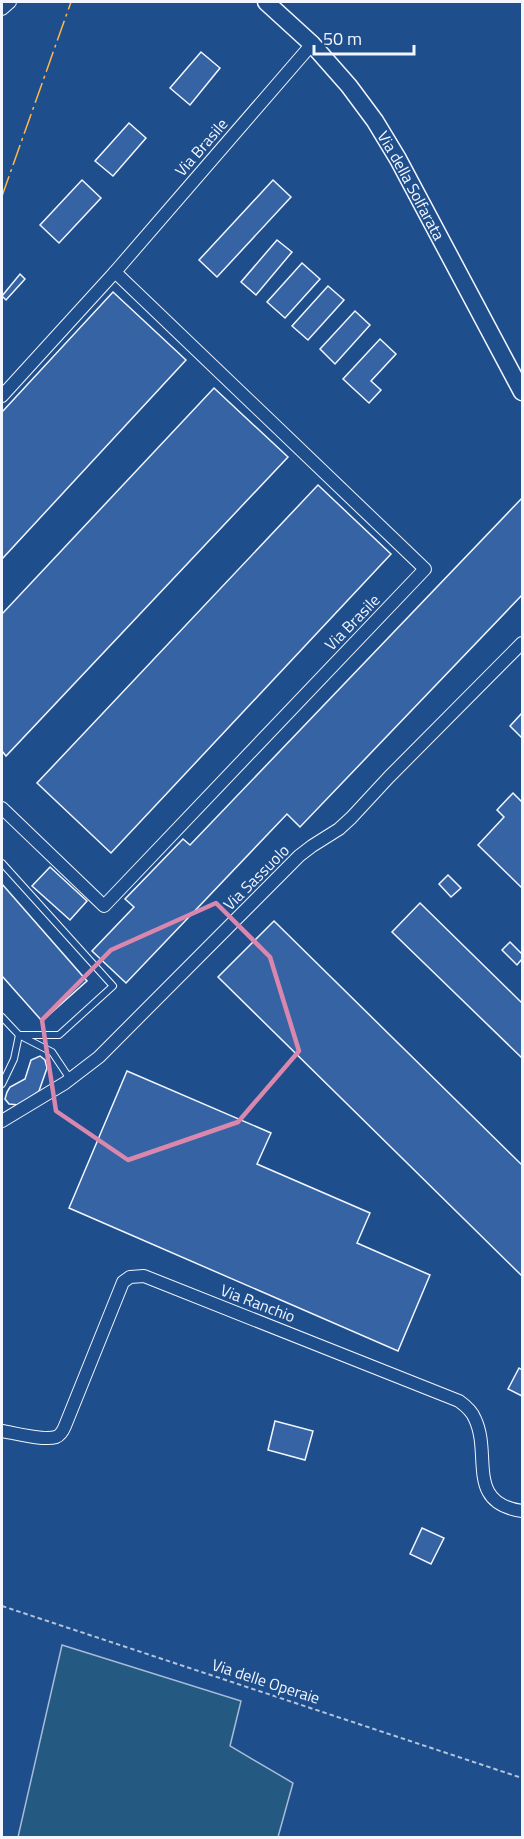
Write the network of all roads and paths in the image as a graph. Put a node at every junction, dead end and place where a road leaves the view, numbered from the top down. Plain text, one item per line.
1 (10, 2) edge
2 (266, 2) edge
3 (2, 9) edge
4 (312, 44) junction
5 (115, 272) junction
6 (522, 392) edge
7 (2, 396) edge
8 (522, 643) edge
9 (2, 808) edge
10 (2, 863) edge
11 (2, 1017) edge
12 (19, 1035) junction
13 (70, 1080) junction
14 (2, 1084) edge
15 (2, 1121) edge
16 (2, 1431) edge
17 (522, 1510) edge
18 (2, 1606) edge
19 (522, 1778) edge

1 - 3 street
2 - 4 main road, Via della Solfarata
4 - 5 street, Via Brasile
4 - 6 main road, Via della Solfarata
5 - 7 street, Via Brasile
5 - 9 street, Via Brasile
8 - 13 street, Via Sassuolo
10 - 12 lane
11 - 12 lane
12 - 13 lane
12 - 14 lane
13 - 15 street, Via Sassuolo
16 - 17 street, Via Ranchio
18 - 19 path, Via delle Operaie

